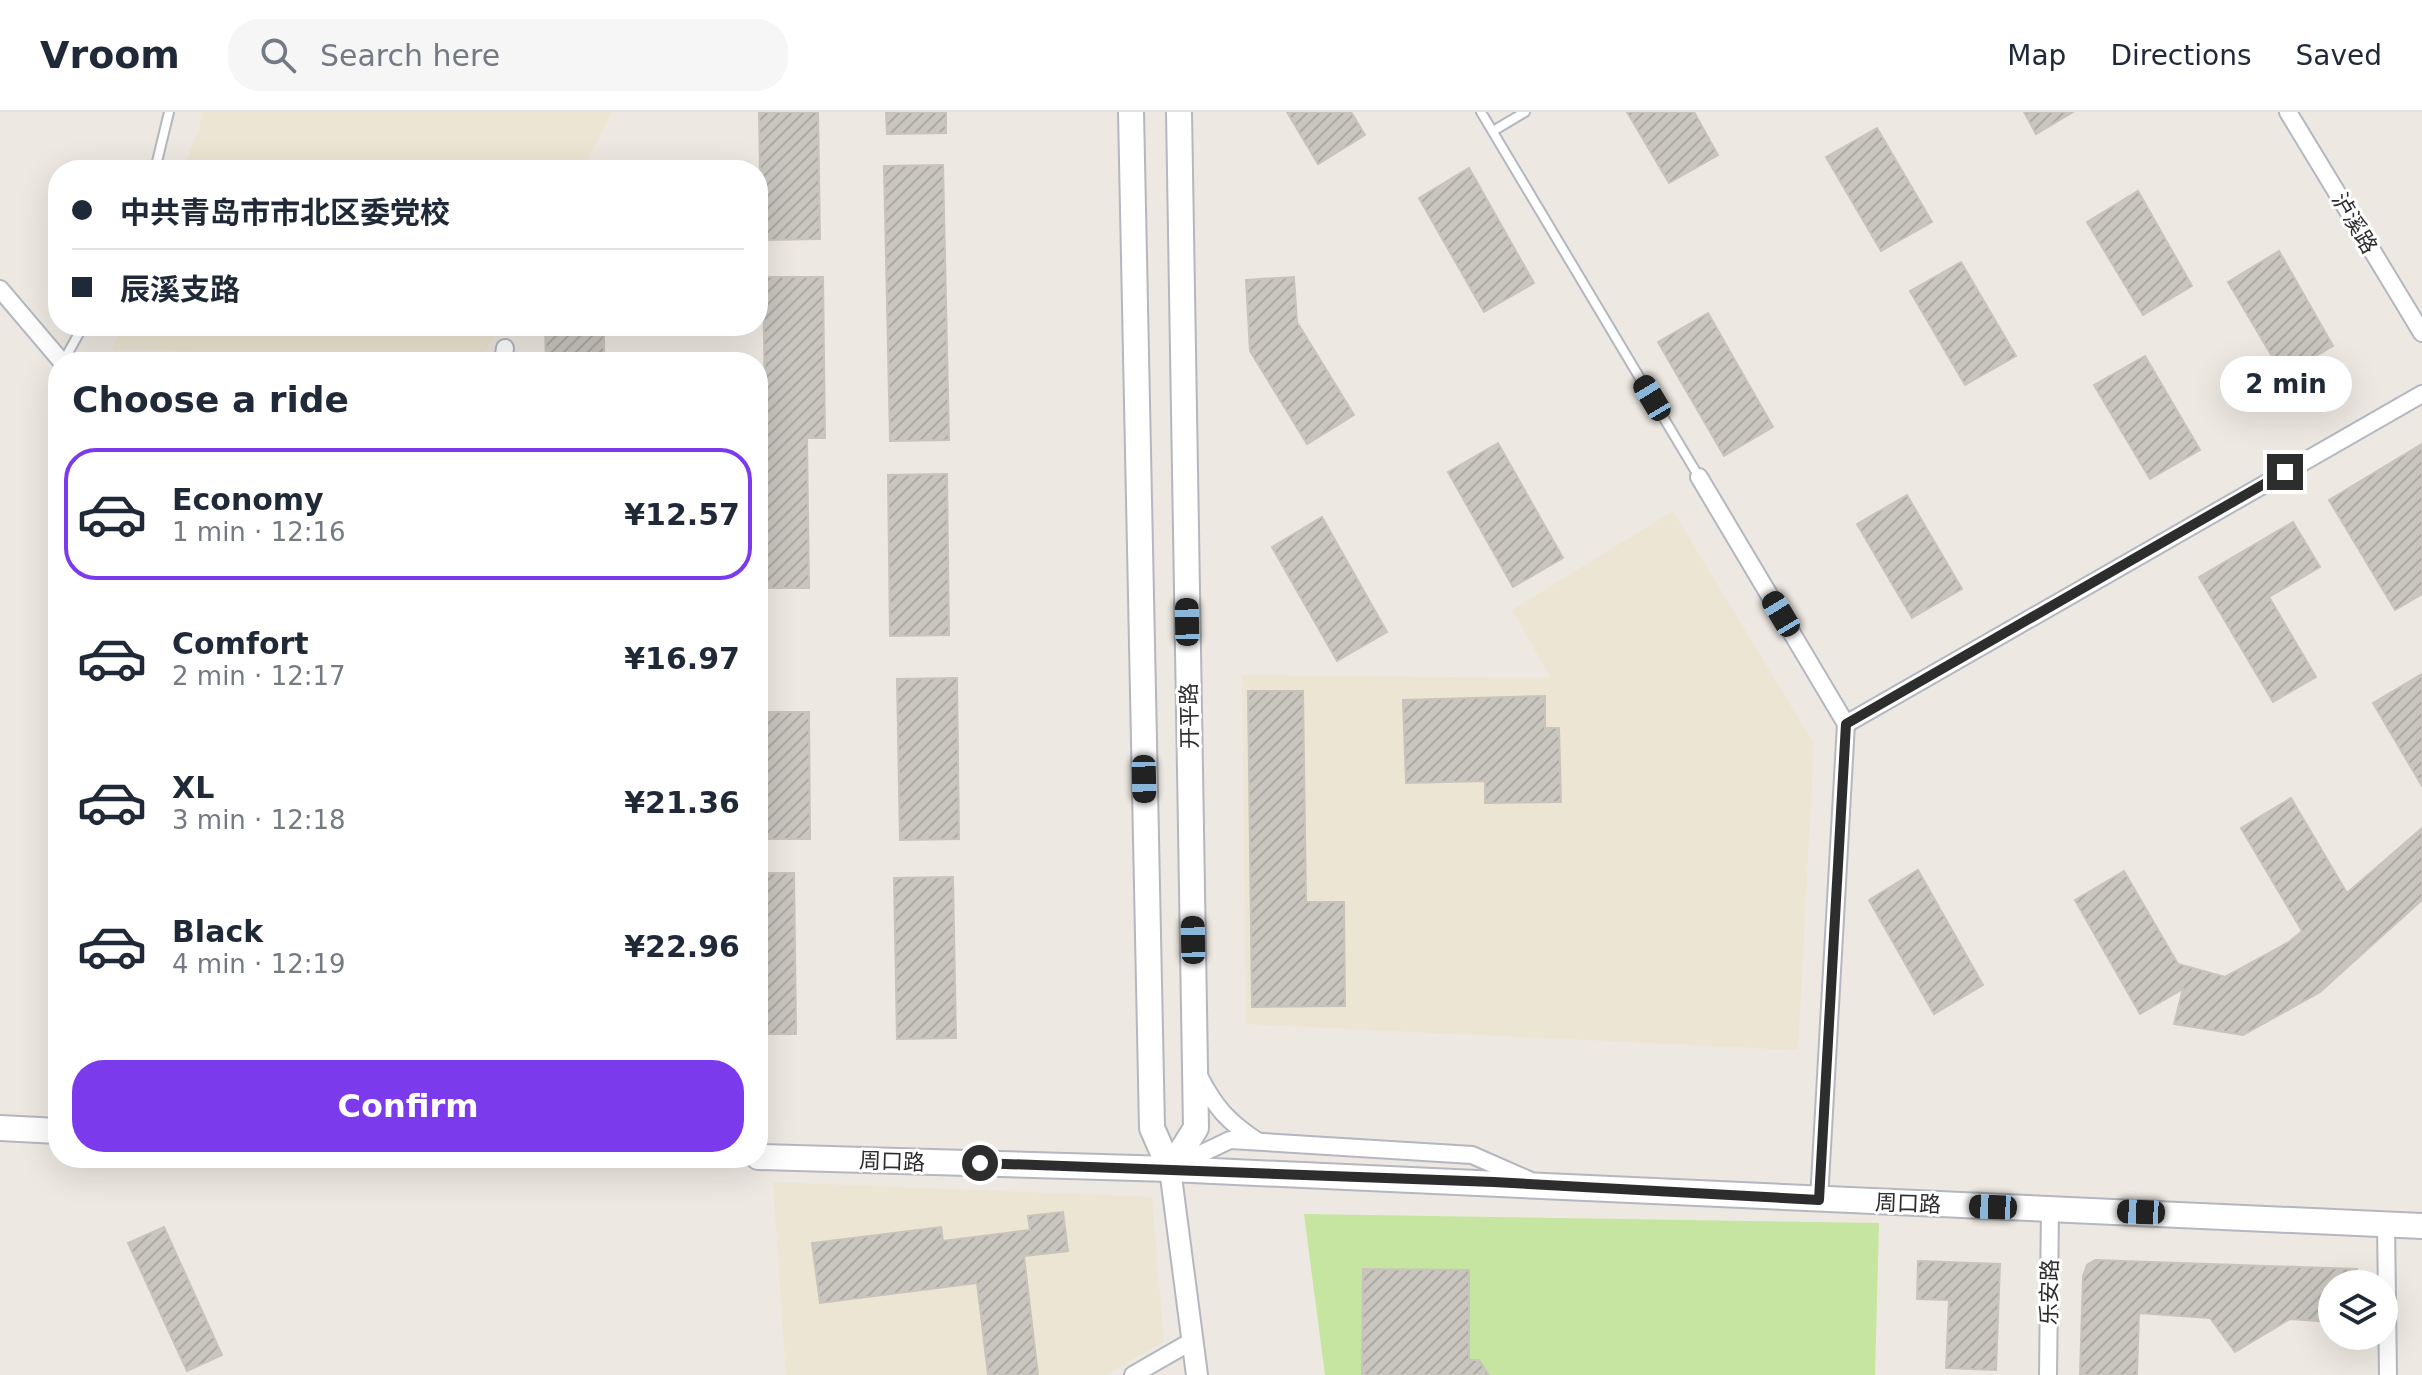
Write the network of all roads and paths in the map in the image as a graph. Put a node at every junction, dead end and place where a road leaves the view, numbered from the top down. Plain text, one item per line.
1 (169, 112) edge
2 (1131, 112) edge
3 (1179, 112) edge
4 (1481, 112) edge
5 (1525, 112) edge
6 (2288, 112) edge
7 (1493, 131) junction
8 (157, 160) edge
9 (0, 289) edge
10 (2422, 333) edge
11 (53, 352) edge
12 (2422, 394) edge
13 (1699, 477) joint
14 (1846, 724) junction
15 (1195, 1068) junction
16 (0, 1128) edge
17 (48, 1130) edge
18 (1258, 1141) junction
19 (768, 1157) edge
20 (1170, 1169) junction
21 (1538, 1184) junction
22 (1819, 1200) junction
23 (2050, 1209) junction
24 (2386, 1224) junction
25 (2422, 1226) edge
26 (1192, 1341) junction
27 (1133, 1375) edge
28 (1197, 1375) edge
29 (2048, 1375) edge
30 (2388, 1375) edge

1 - 8 lane
2 - 20 main road, 开平路
3 - 15 main road, 开平路
4 - 7 lane
5 - 7 lane
6 - 10 street, 泸溪路
7 - 13 lane
9 - 11 street
12 - 14 street
13 - 14 street
14 - 22 street
15 - 18 street
15 - 20 main road, 开平路
16 - 17 main road
18 - 20 street, 周口路
18 - 21 street, 周口路
19 - 20 main road, 周口路
20 - 21 main road, 周口路
20 - 26 street, 开平路
21 - 22 main road, 周口路
22 - 23 main road, 周口路
23 - 24 main road, 周口路
23 - 29 street, 乐安路
24 - 25 main road, 周口路
24 - 30 street
26 - 27 street
26 - 28 street, 开平路

